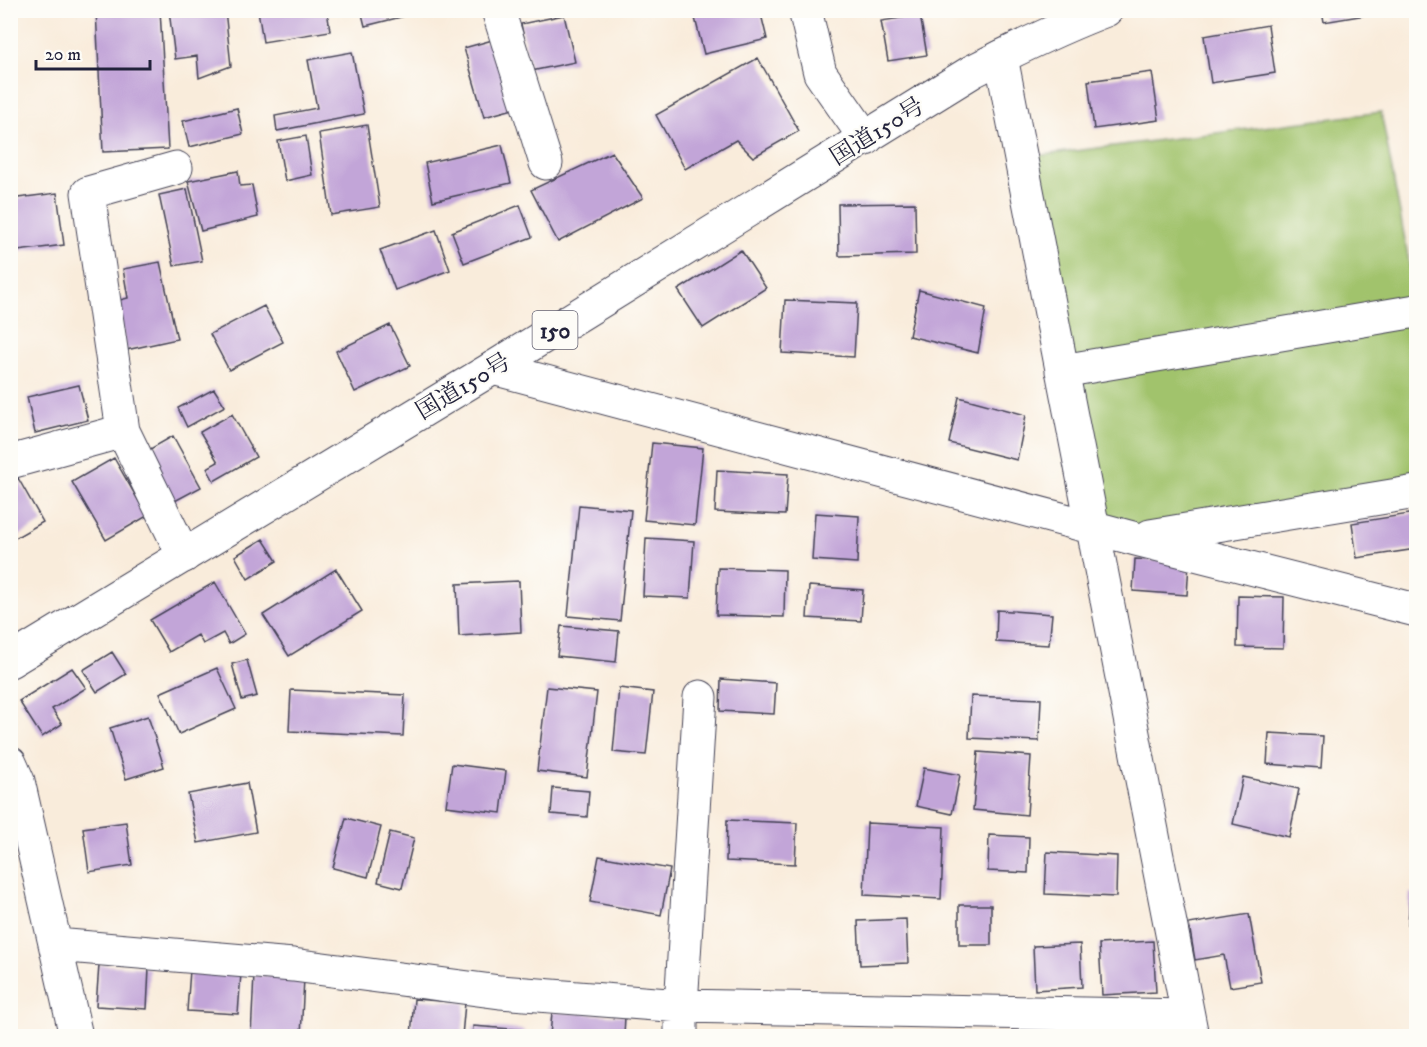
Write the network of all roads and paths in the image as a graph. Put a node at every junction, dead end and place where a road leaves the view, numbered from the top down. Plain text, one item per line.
1 (498, 10) edge
2 (805, 10) edge
3 (1106, 10) edge
4 (1000, 57) junction
5 (866, 139) junction
6 (546, 164) dead end
7 (176, 168) dead end
8 (1416, 311) edge
9 (493, 368) junction
10 (1062, 371) junction
11 (123, 431) junction
12 (10, 462) edge
13 (1416, 492) edge
14 (1092, 526) junction
15 (1136, 538) junction
16 (183, 556) junction
17 (1416, 610) edge
18 (10, 661) edge
19 (700, 697) dead end
20 (10, 763) edge
21 (56, 945) junction
22 (681, 1021) edge
23 (1190, 1026) edge
24 (76, 1036) edge

1 - 6 main road
2 - 5 main road
3 - 4 main road, 国道150号 / 150
4 - 5 main road, 国道150号 / 150
4 - 10 main road
5 - 9 main road, 国道150号 / 150
7 - 11 main road
8 - 10 main road
9 - 14 main road
9 - 16 main road, 国道150号 / 150
10 - 14 main road
11 - 12 main road
11 - 16 main road
13 - 15 main road
14 - 15 main road
14 - 23 main road
15 - 17 main road
16 - 18 main road, 国道150号 / 150
19 - 22 main road
20 - 21 main road
21 - 22 main road
21 - 24 main road
22 - 23 main road

